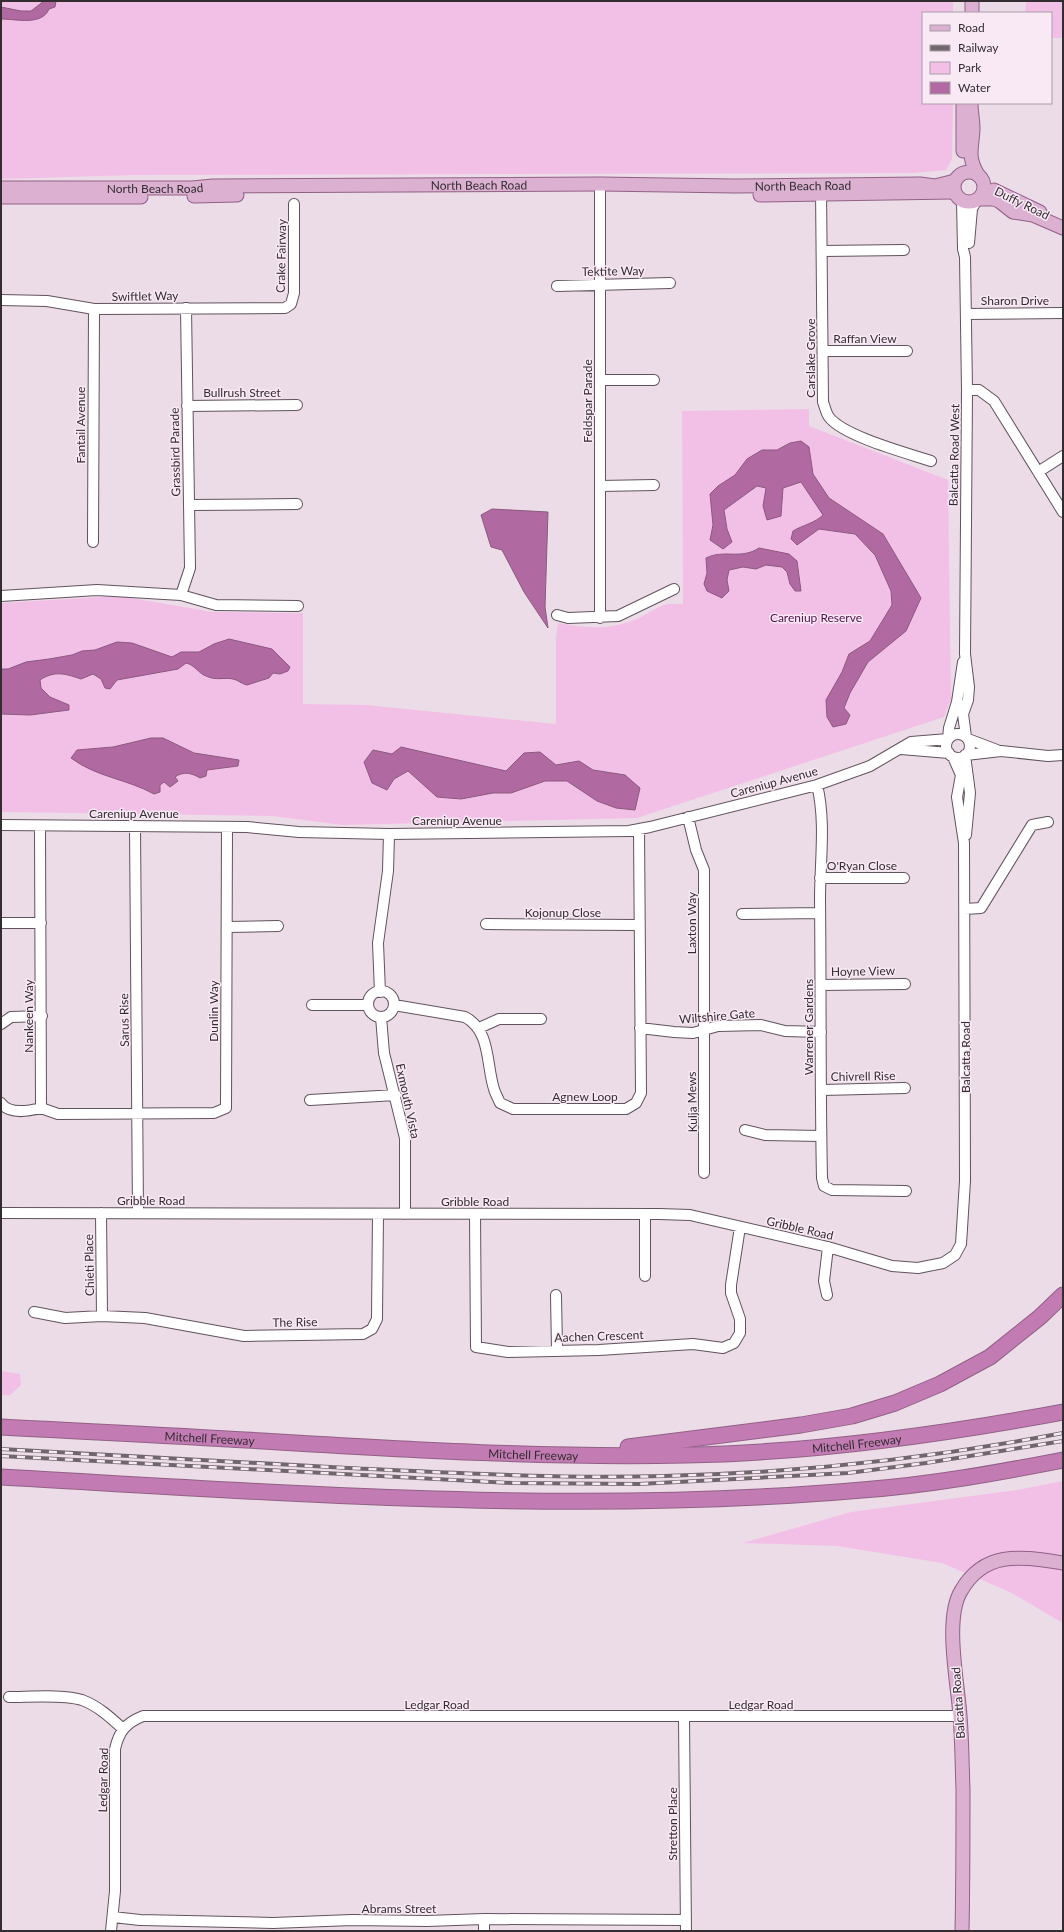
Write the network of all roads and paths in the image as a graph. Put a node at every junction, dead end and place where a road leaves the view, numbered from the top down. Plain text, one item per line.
1 (963, 1) edge
2 (972, 1) edge
3 (963, 12) edge
4 (972, 12) edge
5 (963, 104) edge
6 (971, 104) edge
7 (981, 179) junction
8 (959, 187) junction
9 (1, 188) edge
10 (600, 188) junction
11 (821, 190) junction
12 (1, 197) edge
13 (978, 200) junction
14 (294, 204) dead end
15 (1063, 223) edge
16 (1063, 228) edge
17 (823, 250) junction
18 (904, 250) dead end
19 (965, 257) junction
20 (670, 283) dead end
21 (600, 285) junction
22 (557, 286) dead end
23 (1, 300) edge
24 (289, 306) joint
25 (186, 308) junction
26 (94, 309) junction
27 (1063, 313) edge
28 (966, 314) junction
29 (823, 351) junction
30 (907, 351) dead end
31 (600, 380) junction
32 (654, 380) dead end
33 (967, 390) junction
34 (297, 405) dead end
35 (188, 406) junction
36 (1063, 456) edge
37 (931, 461) dead end
38 (1038, 472) junction
39 (654, 485) dead end
40 (600, 486) junction
41 (297, 504) dead end
42 (190, 505) junction
43 (1063, 512) edge
44 (93, 542) dead end
45 (674, 589) dead end
46 (181, 594) junction
47 (1, 596) edge
48 (298, 606) dead end
49 (557, 615) dead end
50 (600, 618) junction
51 (965, 654) junction
52 (967, 738) junction
53 (948, 739) junction
54 (901, 749) junction
55 (1001, 751) junction
56 (951, 755) junction
57 (966, 755) junction
58 (1063, 755) edge
59 (817, 784) junction
60 (688, 817) junction
61 (1048, 822) dead end
62 (1, 825) edge
63 (40, 826) junction
64 (135, 826) junction
65 (227, 826) junction
66 (639, 830) junction
67 (389, 834) junction
68 (964, 842) junction
69 (820, 878) junction
70 (904, 878) dead end
71 (965, 909) junction
72 (820, 913) junction
73 (742, 914) dead end
74 (1, 923) edge
75 (41, 923) junction
76 (486, 924) dead end
77 (639, 925) junction
78 (278, 926) dead end
79 (227, 927) junction
80 (905, 984) dead end
81 (821, 985) junction
82 (380, 992) junction
83 (312, 1005) dead end
84 (368, 1005) junction
85 (394, 1005) junction
86 (42, 1016) junction
87 (381, 1017) junction
88 (540, 1019) dead end
89 (1, 1024) edge
90 (479, 1028) junction
91 (640, 1028) junction
92 (704, 1031) junction
93 (821, 1032) junction
94 (905, 1088) dead end
95 (822, 1090) junction
96 (396, 1095) junction
97 (310, 1100) dead end
98 (1, 1103) edge
99 (41, 1108) junction
100 (138, 1114) junction
101 (745, 1130) dead end
102 (821, 1136) junction
103 (704, 1173) dead end
104 (906, 1191) dead end
105 (1, 1213) edge
106 (101, 1213) junction
107 (138, 1213) junction
108 (378, 1214) junction
109 (405, 1214) junction
110 (475, 1214) junction
111 (645, 1214) junction
112 (740, 1227) junction
113 (828, 1247) junction
114 (943, 1263) joint
115 (645, 1276) dead end
116 (556, 1295) dead end
117 (826, 1295) dead end
118 (1063, 1295) edge
119 (34, 1312) dead end
120 (102, 1316) junction
121 (557, 1350) junction
122 (1063, 1412) edge
123 (1, 1427) edge
124 (567, 1455) junction
125 (1063, 1460) edge
126 (1063, 1466) edge
127 (999, 1472) junction
128 (1, 1477) edge
129 (1063, 1563) edge
130 (9, 1697) dead end
131 (960, 1716) junction
132 (684, 1717) junction
133 (122, 1728) junction
134 (113, 1917) junction
135 (484, 1919) junction
136 (686, 1920) junction
137 (111, 1931) edge
138 (484, 1931) edge
139 (686, 1931) edge
140 (962, 1931) edge

1 - 3 main road
2 - 4 main road
5 - 8 main road
6 - 7 main road
7 - 8 main road
7 - 13 main road
7 - 15 main road, Duffy Road
8 - 11 main road, North Beach Road
8 - 13 main road, Duffy Road
8 - 19 street, Balcatta Road West
9 - 10 main road, North Beach Road
10 - 11 main road, North Beach Road
10 - 12 main road, North Beach Road
10 - 21 street, Feldspar Parade
11 - 17 street, Carslake Grove
13 - 16 main road, Duffy Road
13 - 19 street, Balcatta Road West
14 - 24 street, Crake Fairway
17 - 18 street
17 - 29 street, Carslake Grove
19 - 28 street, Balcatta Road West
20 - 21 street, Tektite Way
21 - 22 street, Tektite Way
21 - 31 street, Feldspar Parade
23 - 26 street, Swiftlet Way
24 - 25 street, Swiftlet Way
25 - 26 street, Swiftlet Way
25 - 35 street, Grassbird Parade
26 - 44 street, Fantail Avenue
27 - 28 street, Sharon Drive
28 - 33 street, Balcatta Road West
29 - 30 street, Raffan View
29 - 37 street, Carslake Grove
31 - 32 street
31 - 40 street, Feldspar Parade
33 - 38 street
33 - 51 street, Balcatta Road West
34 - 35 street, Bullrush Street
35 - 42 street, Grassbird Parade
36 - 38 street
38 - 43 street
39 - 40 street
40 - 50 street, Feldspar Parade
41 - 42 street
42 - 46 street, Grassbird Parade
45 - 50 street
46 - 47 street
46 - 48 street
49 - 50 street
51 - 52 street, Balcatta Road West
51 - 53 street, Balcatta Road West
52 - 53 street
52 - 55 street
52 - 57 street
53 - 54 street, Careniup Avenue
53 - 56 street
54 - 56 street, Careniup Avenue
54 - 59 street, Careniup Avenue
55 - 57 street
55 - 58 street
56 - 57 street
56 - 68 street, Balcatta Road
57 - 68 street, Balcatta Road
59 - 60 street, Careniup Avenue
59 - 69 street, Warrener Gardens
60 - 66 street, Careniup Avenue
60 - 92 street, Laxton Way
61 - 71 street
62 - 63 street, Careniup Avenue
63 - 64 street, Careniup Avenue
63 - 75 street, Nankeen Way
64 - 65 street, Careniup Avenue
64 - 100 street, Sarus Rise
65 - 67 street, Careniup Avenue
65 - 79 street, Dunlin Way
66 - 67 street, Careniup Avenue
66 - 77 street, Agnew Loop
67 - 82 street
68 - 71 street, Balcatta Road
69 - 70 street, O'Ryan Close
69 - 72 street, Warrener Gardens
71 - 114 street, Balcatta Road
72 - 73 street
72 - 81 street, Warrener Gardens
74 - 75 street
75 - 86 street, Nankeen Way
76 - 77 street, Kojonup Close
77 - 91 street, Agnew Loop
78 - 79 street
79 - 100 street, Dunlin Way
80 - 81 street, Hoyne View
81 - 93 street, Warrener Gardens
82 - 84 street
82 - 85 street
83 - 84 street
84 - 87 street
85 - 87 street
85 - 90 street
86 - 89 street
86 - 99 street, Nankeen Way
87 - 96 street, Exmouth Vista
88 - 90 street
90 - 91 street, Agnew Loop
91 - 92 street, Wiltshire Gate
92 - 93 street, Wiltshire Gate
92 - 103 street, Kulja Mews
93 - 95 street, Warrener Gardens
94 - 95 street, Chivrell Rise
95 - 102 street, Warrener Gardens
96 - 97 street
96 - 109 street, Exmouth Vista
98 - 99 street
99 - 100 street
100 - 107 street, Sarus Rise
101 - 102 street
102 - 104 street, Warrener Gardens
105 - 106 street, Gribble Road
106 - 107 street, Gribble Road
106 - 120 street, Chieti Place
107 - 108 street, Gribble Road
108 - 109 street, Gribble Road
108 - 120 street, The Rise
109 - 110 street, Gribble Road
110 - 111 street, Gribble Road
110 - 121 street, Aachen Crescent
111 - 112 street, Gribble Road
111 - 115 street
112 - 113 street, Gribble Road
112 - 121 street, Aachen Crescent
113 - 114 street, Gribble Road
113 - 117 street
116 - 121 street
118 - 124 highway
119 - 120 street
122 - 124 highway, Mitchell Freeway
123 - 124 highway, Mitchell Freeway
125 - 127 highway
126 - 127 highway
127 - 128 highway
129 - 131 main road, Balcatta Road
130 - 133 street
131 - 132 street, Ledgar Road
131 - 140 main road, Balcatta Road
132 - 133 street, Ledgar Road
132 - 136 street, Stretton Place
133 - 134 street, Ledgar Road
134 - 135 street, Abrams Street
134 - 137 street, Ledgar Road
135 - 136 street, Abrams Street
135 - 138 street
136 - 139 street, Stretton Place

